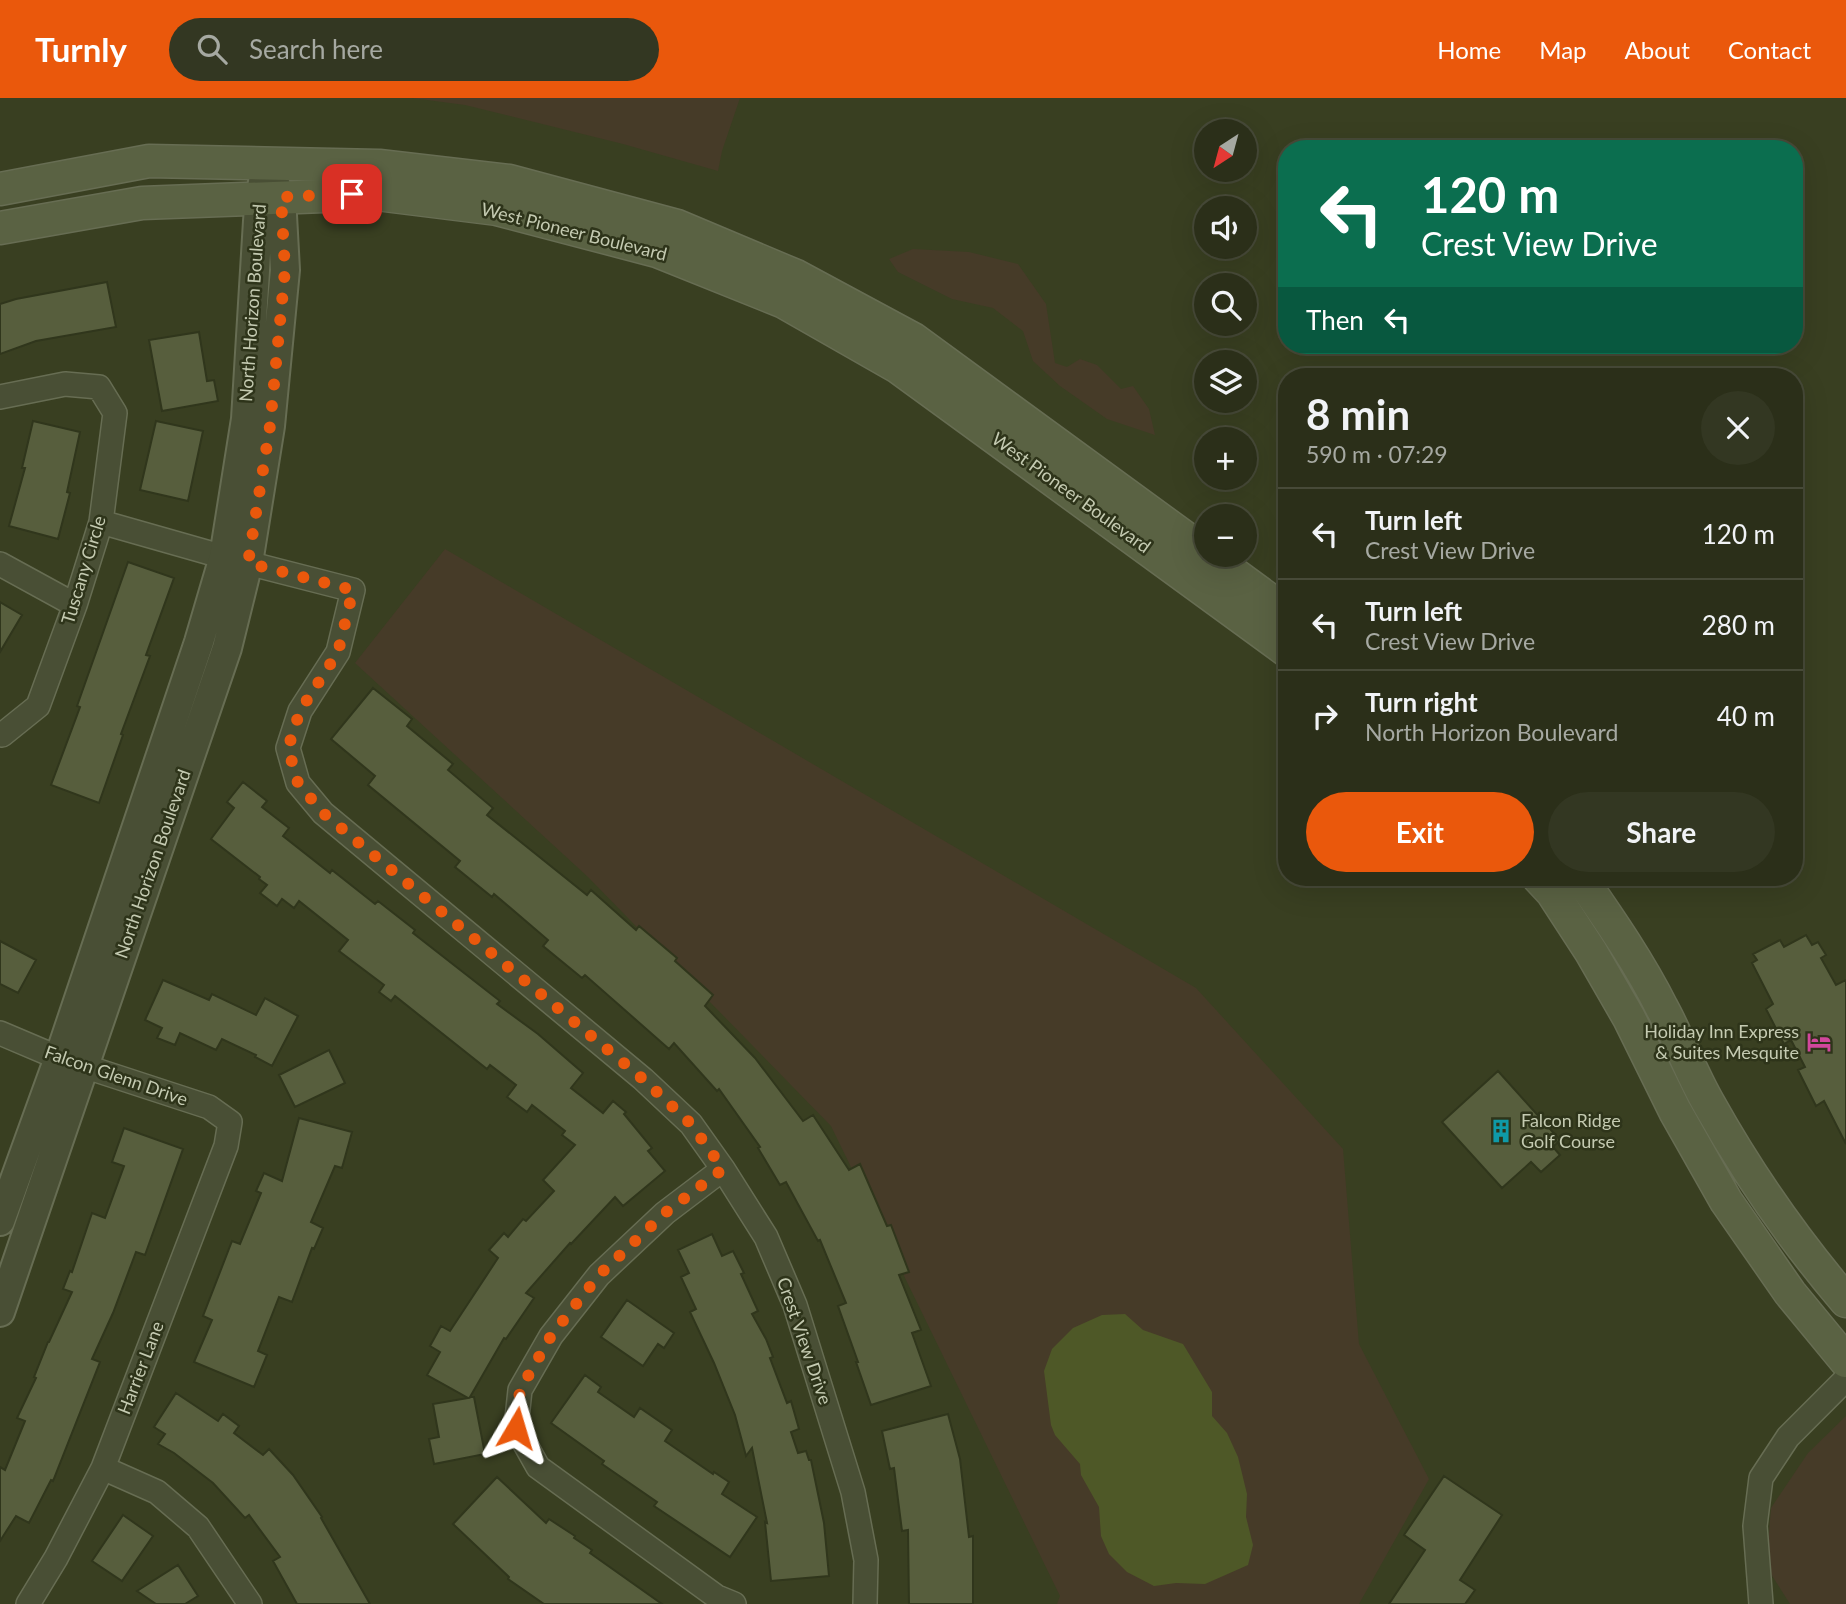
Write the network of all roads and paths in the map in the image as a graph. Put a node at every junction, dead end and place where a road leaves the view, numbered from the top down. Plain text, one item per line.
1 (266, 164) junction
2 (0, 188) edge
3 (270, 197) junction
4 (0, 228) edge
5 (0, 397) edge
6 (101, 522) junction
7 (1194, 544) edge
8 (236, 560) junction
9 (0, 564) edge
10 (1225, 567) edge
11 (75, 605) junction
12 (1278, 606) edge
13 (1278, 644) edge
14 (2, 735) dead end
15 (1546, 886) edge
16 (1586, 886) edge
17 (0, 1033) edge
18 (72, 1062) junction
19 (230, 1122) joint
20 (723, 1169) junction
21 (0, 1221) edge
22 (1846, 1301) edge
23 (0, 1312) edge
24 (1846, 1361) edge
25 (1846, 1379) edge
26 (103, 1468) junction
27 (28, 1604) edge
28 (250, 1604) edge
29 (734, 1604) edge
30 (865, 1604) edge
31 (1761, 1604) edge

1 - 2 main road, West Pioneer Boulevard
1 - 3 street, North Horizon Boulevard
1 - 7 main road, West Pioneer Boulevard
3 - 4 main road, West Pioneer Boulevard
3 - 8 street, North Horizon Boulevard
3 - 13 main road, West Pioneer Boulevard
5 - 6 street, Tuscany Circle
6 - 8 street, Crest View Drive
6 - 11 street, Tuscany Circle
8 - 18 street, North Horizon Boulevard
8 - 20 street, Crest View Drive
9 - 11 street
10 - 12 main road, West Pioneer Boulevard
11 - 14 street, Tuscany Circle
15 - 24 main road
16 - 22 main road
17 - 18 street, Falcon Glenn Drive
18 - 19 street, Falcon Glenn Drive
18 - 21 street, North Horizon Boulevard
18 - 23 street, North Horizon Boulevard
19 - 26 street, Harrier Lane
20 - 29 street
20 - 30 street, Crest View Drive
25 - 31 street
26 - 27 street, Harrier Lane
26 - 28 street

